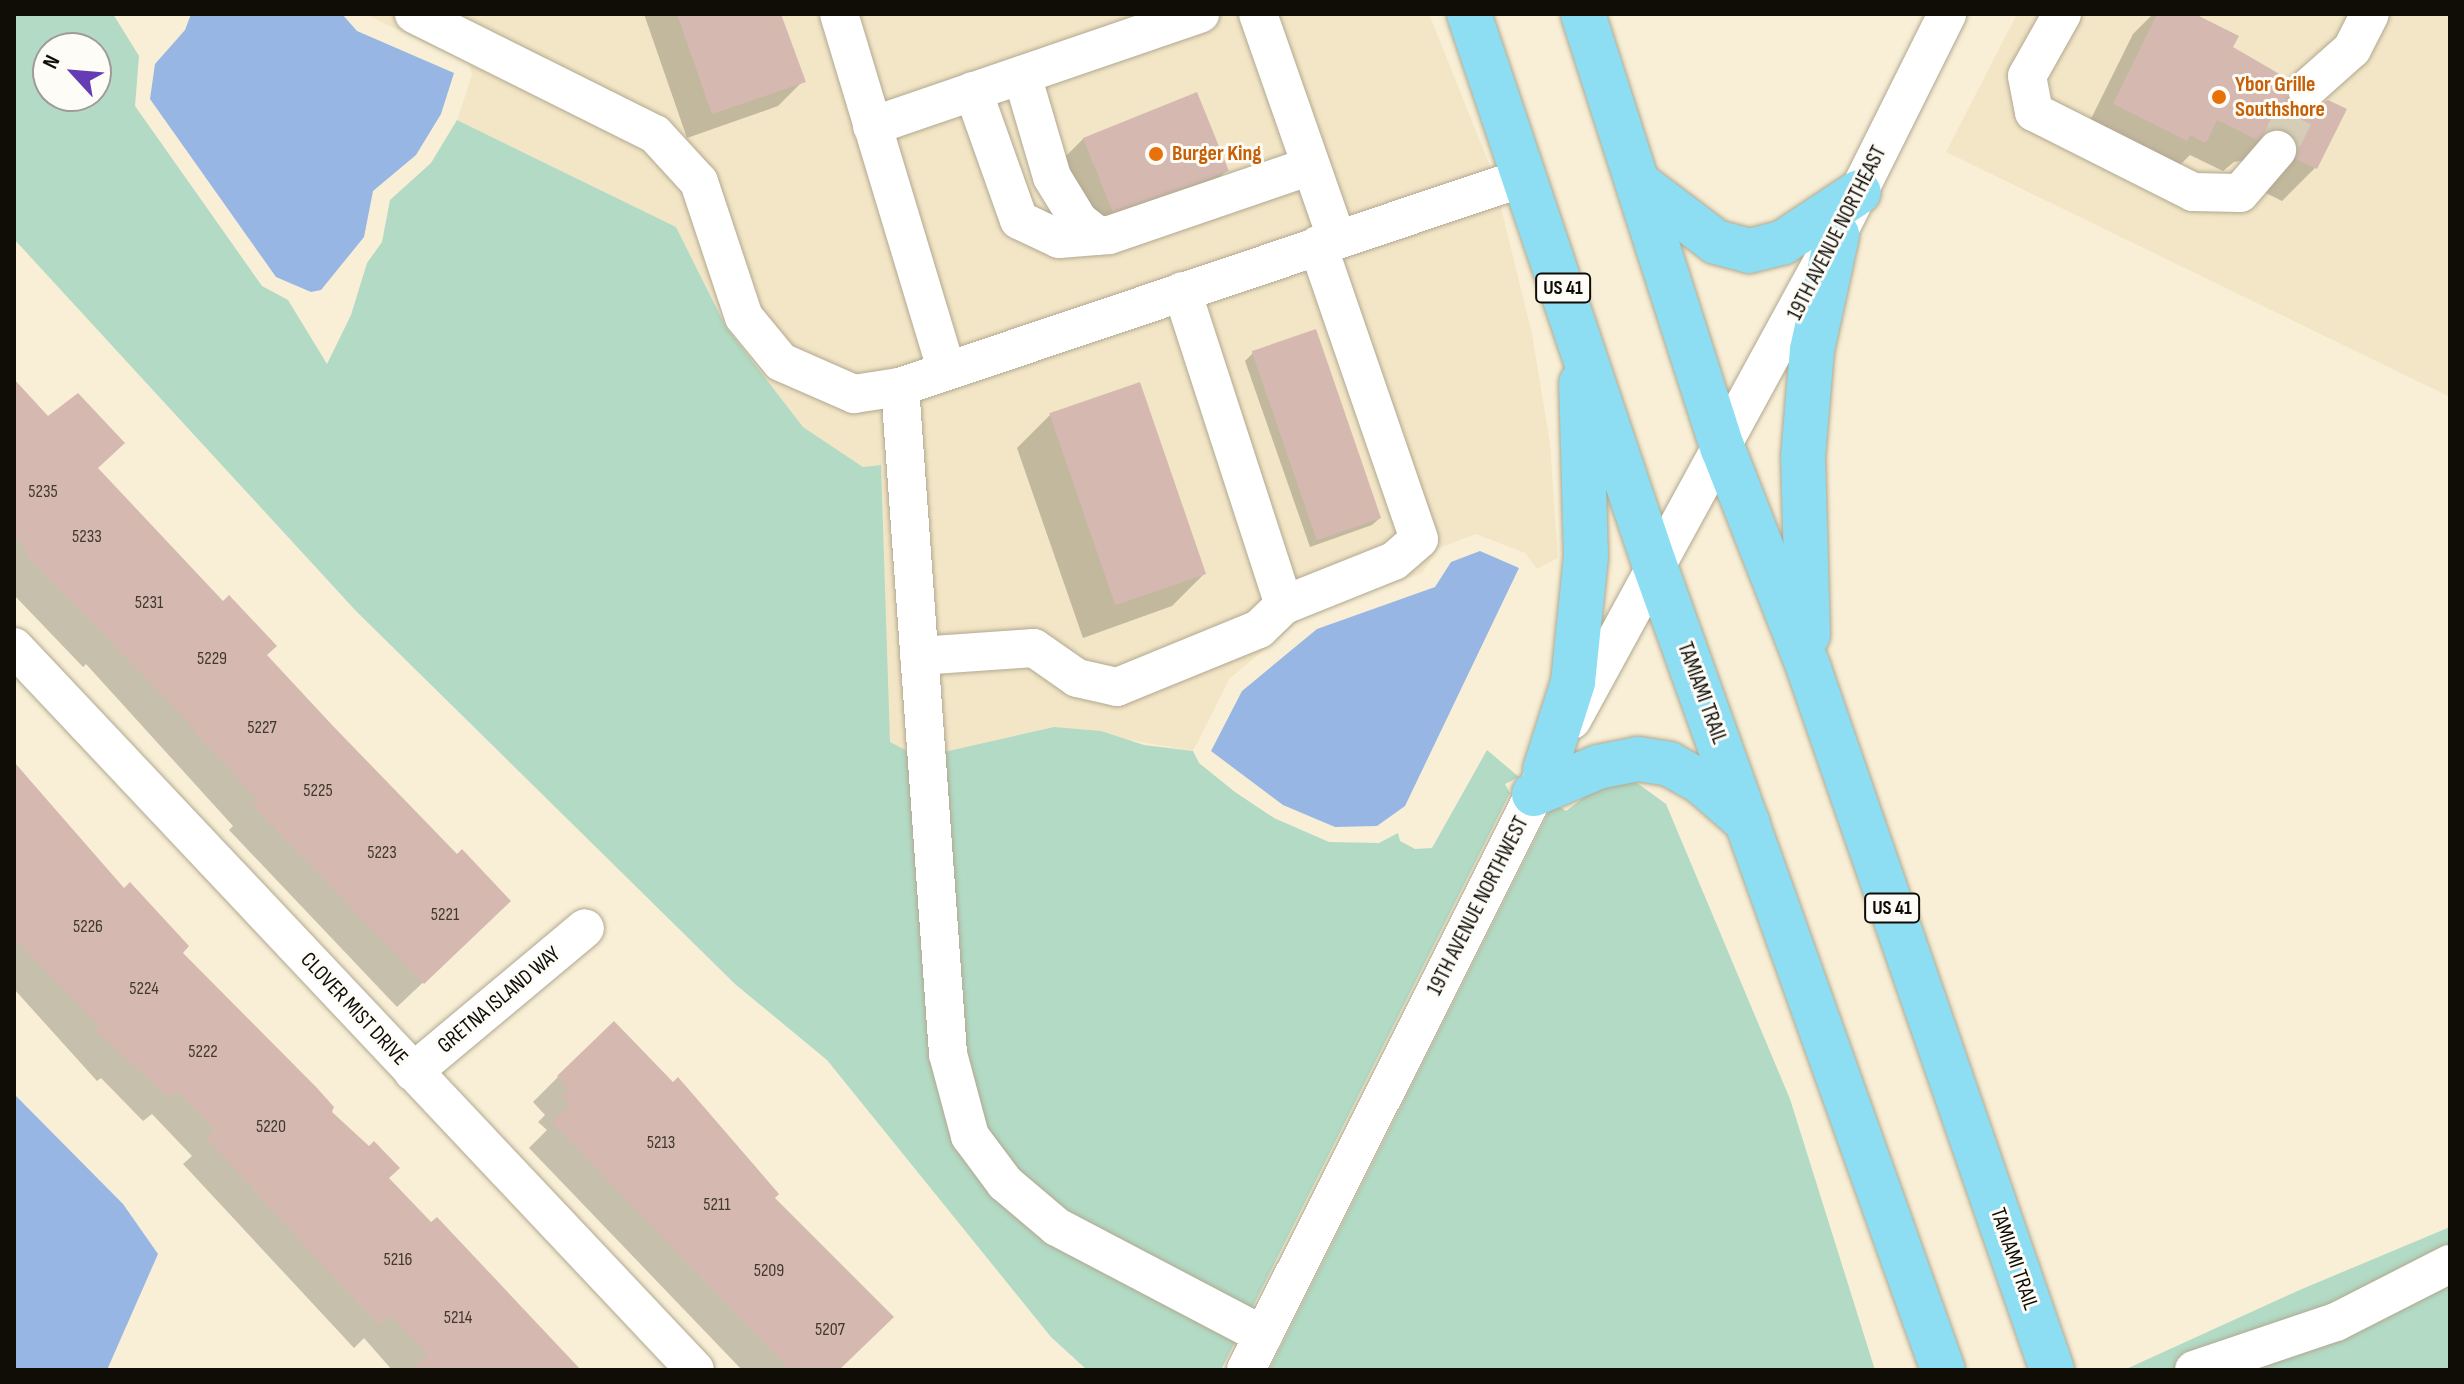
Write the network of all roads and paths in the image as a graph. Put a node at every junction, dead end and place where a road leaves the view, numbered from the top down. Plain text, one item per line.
1 (414, 14) edge
2 (839, 14) edge
3 (1200, 14) edge
4 (1258, 14) edge
5 (1469, 14) edge
6 (1583, 14) edge
7 (1947, 14) edge
8 (2062, 14) edge
9 (2370, 14) edge
10 (1022, 75) junction
11 (2307, 89) tunnel mouth
12 (973, 91) junction
13 (872, 126) junction
14 (2277, 150) tunnel mouth
15 (1311, 166) junction
16 (1525, 177) junction
17 (1642, 186) junction
18 (1859, 192) junction
19 (1837, 235) junction
20 (1098, 236) junction
21 (1328, 242) junction
22 (1182, 291) junction
23 (1579, 333) junction
24 (946, 368) junction
25 (900, 387) junction
26 (1723, 449) junction
27 (1654, 563) junction
28 (1284, 605) junction
29 (14, 647) edge
30 (919, 656) junction
31 (1809, 669) junction
32 (1540, 782) junction
33 (1751, 826) junction
34 (585, 928) dead end
35 (413, 1072) junction
36 (2450, 1264) edge
37 (1263, 1335) junction
38 (695, 1370) edge
39 (1246, 1370) edge
40 (1943, 1370) edge
41 (2052, 1370) edge
42 (2194, 1370) edge

1 - 25 street
2 - 13 street
3 - 10 street
4 - 15 street
5 - 16 main road, TAMIAMI TRAIL / US 41
6 - 17 main road, TAMIAMI TRAIL / US 41
7 - 18 street, 19TH AVENUE NORTHEAST
8 - 14 street
9 - 11 street
10 - 12 street
10 - 20 street
12 - 13 street
12 - 20 street
13 - 24 street
15 - 20 street
15 - 21 street
16 - 21 street
16 - 23 main road, TAMIAMI TRAIL / US 41
17 - 18 main road
17 - 26 main road, TAMIAMI TRAIL / US 41
18 - 19 street, 19TH AVENUE NORTHEAST
19 - 26 street, 19TH AVENUE NORTHEAST
19 - 31 main road
21 - 22 street
21 - 28 street
22 - 24 street
22 - 28 street
23 - 27 main road, TAMIAMI TRAIL / US 41
23 - 32 main road
24 - 25 street
25 - 30 street
26 - 27 street, 19TH AVENUE NORTHWEST
26 - 31 main road, TAMIAMI TRAIL / US 41
27 - 32 street, 19TH AVENUE NORTHWEST
27 - 33 main road, TAMIAMI TRAIL / US 41
28 - 30 street
29 - 35 street, CLOVER MIST DRIVE
30 - 37 street
31 - 41 main road, TAMIAMI TRAIL / US 41
32 - 33 main road
32 - 37 street, 19TH AVENUE NORTHWEST
33 - 40 main road, TAMIAMI TRAIL / US 41
34 - 35 street, GRETNA ISLAND WAY
35 - 38 street, CLOVER MIST DRIVE
36 - 42 street
37 - 39 street, 19TH AVENUE NORTHWEST

